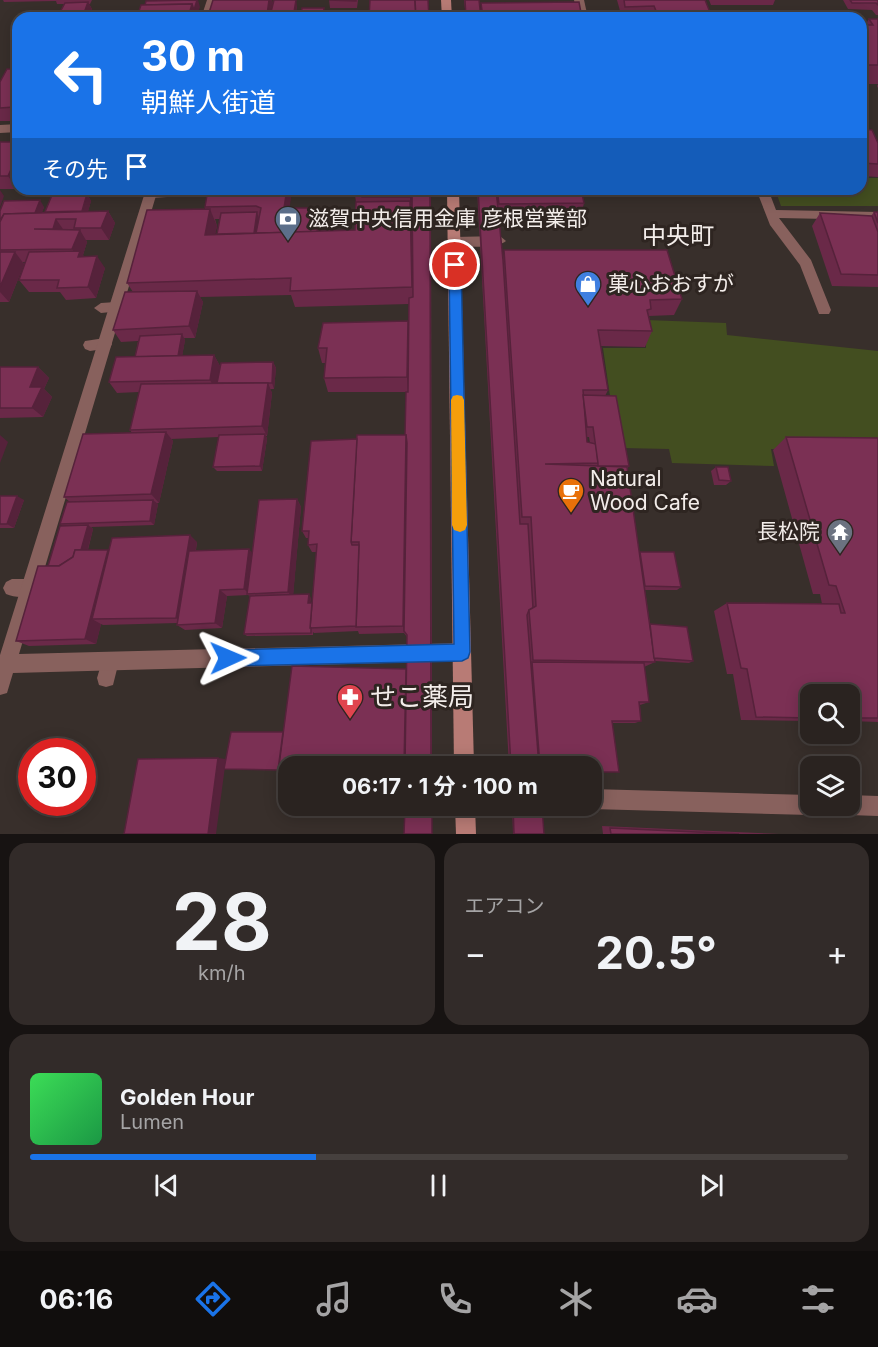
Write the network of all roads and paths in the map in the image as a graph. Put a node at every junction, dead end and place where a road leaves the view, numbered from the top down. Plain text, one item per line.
1 (155, 195) edge
2 (453, 195) edge
3 (764, 195) edge
4 (770, 214) junction
5 (878, 216) edge
6 (501, 241) edge
7 (454, 242) junction
8 (824, 310) dead end
9 (462, 652) junction
10 (3, 663) edge
11 (0, 686) edge
12 (464, 756) edge
13 (602, 799) edge
14 (800, 804) edge
15 (860, 805) edge
16 (878, 806) edge
17 (465, 816) edge
18 (466, 834) edge

1 - 10 street
2 - 7 street
3 - 4 street
4 - 5 street
4 - 8 street
6 - 7 street
7 - 9 street
9 - 10 street
9 - 12 street
10 - 11 street
13 - 14 street
15 - 16 street
17 - 18 street

